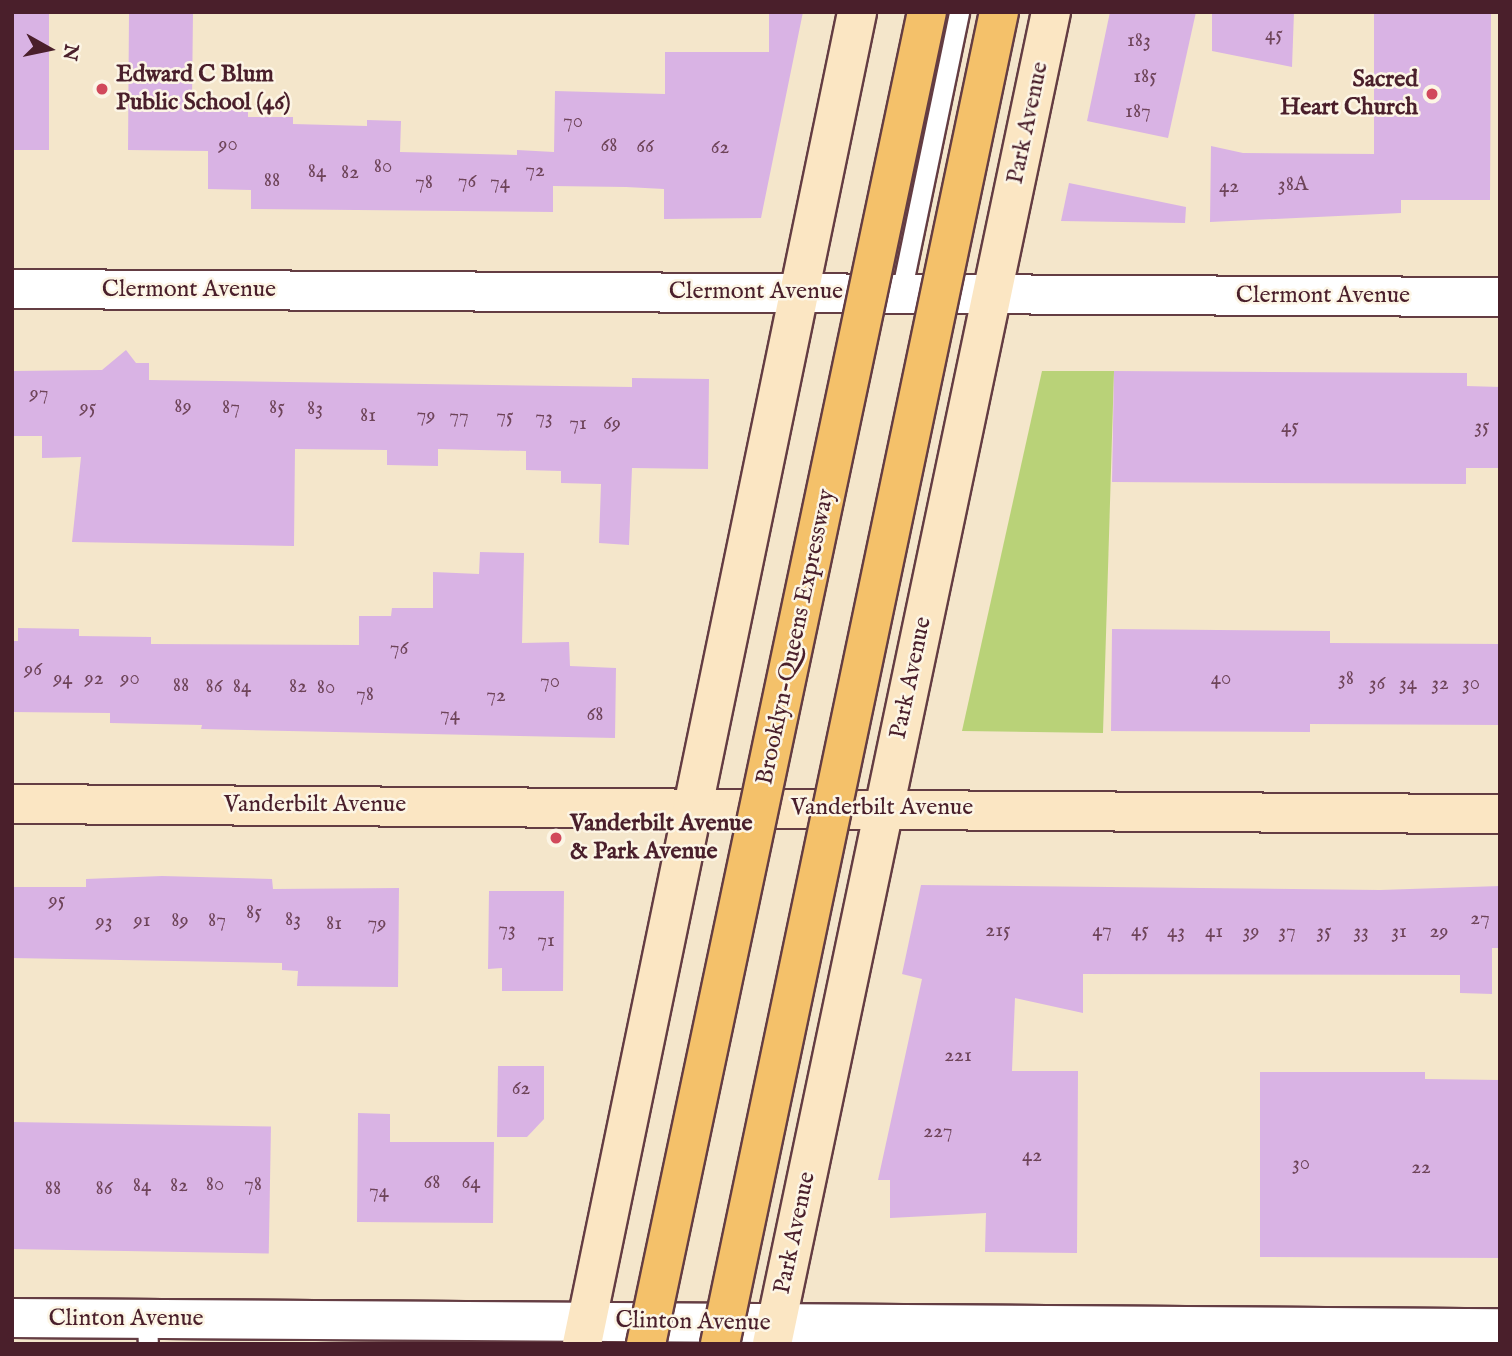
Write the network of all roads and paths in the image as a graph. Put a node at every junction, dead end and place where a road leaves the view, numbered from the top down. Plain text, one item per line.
1 (857, 12) edge
2 (927, 12) edge
3 (959, 12) edge
4 (999, 12) edge
5 (1051, 12) edge
6 (12, 289) edge
7 (798, 292) junction
8 (901, 293) junction
9 (992, 293) junction
10 (1500, 297) edge
11 (12, 804) edge
12 (690, 807) junction
13 (884, 809) junction
14 (1500, 814) edge
15 (12, 1318) edge
16 (1500, 1328) edge
17 (147, 1331) edge
18 (585, 1332) edge
19 (774, 1333) edge
20 (646, 1344) edge
21 (720, 1344) edge

1 - 7 main road
2 - 20 highway, Brooklyn-Queens Expressway, bridge
3 - 8 lane
4 - 21 highway, bridge
5 - 9 main road, Park Avenue
6 - 7 street, Clermont Avenue
7 - 8 street, Clermont Avenue
7 - 12 main road
8 - 9 street, Clermont Avenue
9 - 10 street, Clermont Avenue
9 - 13 main road, Park Avenue
11 - 12 main road, Vanderbilt Avenue
12 - 13 main road, Vanderbilt Avenue
12 - 18 main road
13 - 14 main road, Vanderbilt Avenue
13 - 19 main road, Park Avenue
15 - 17 street, Clinton Avenue
16 - 19 street, Clinton Avenue
17 - 18 street, Clinton Avenue
18 - 19 street, Clinton Avenue

